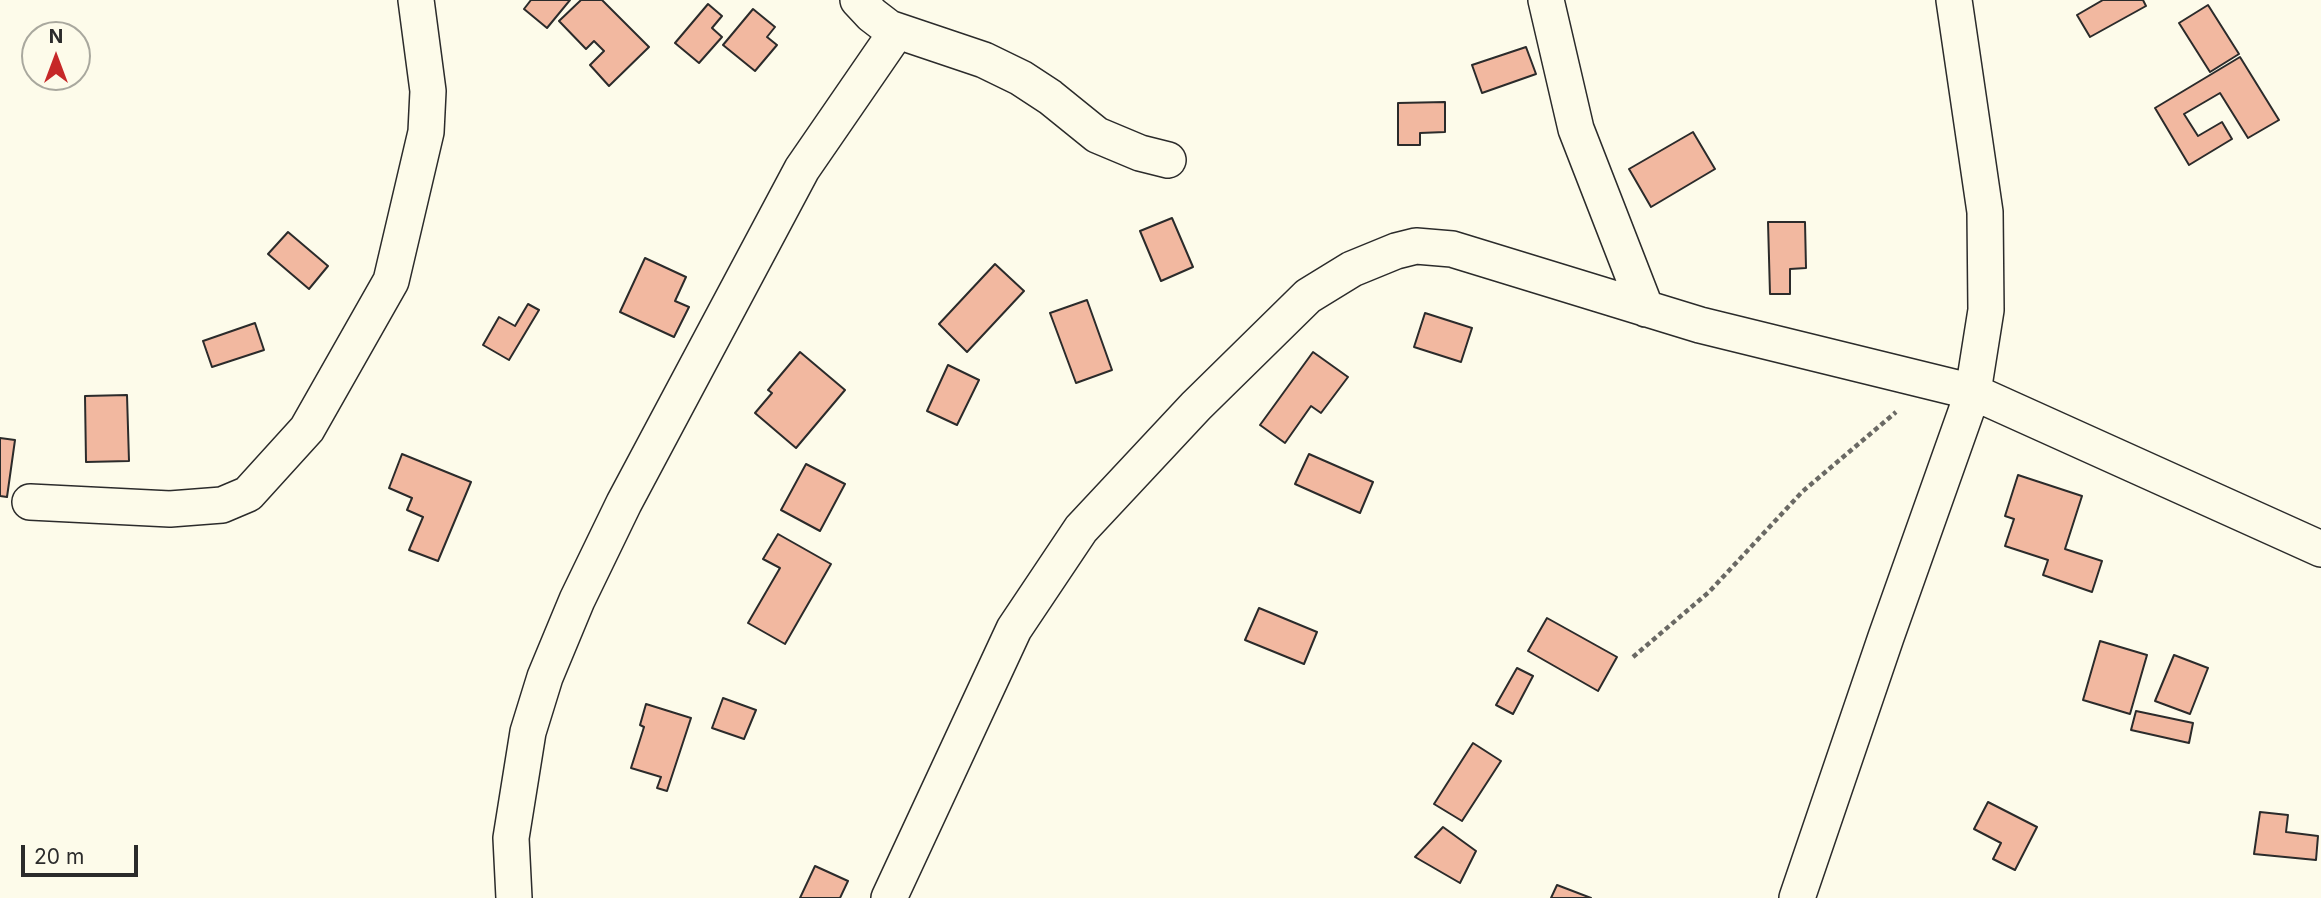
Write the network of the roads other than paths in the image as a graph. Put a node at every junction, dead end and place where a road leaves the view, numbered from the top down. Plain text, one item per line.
1 (416, 0) edge
2 (858, 0) edge
3 (1546, 0) edge
4 (1954, 0) edge
5 (897, 31) junction
6 (1168, 160) dead end
7 (1646, 309) junction
8 (1973, 392) junction
9 (30, 502) dead end
10 (2321, 549) edge
11 (514, 898) edge
12 (889, 898) edge
13 (1797, 898) edge

1 - 9 street
2 - 5 street
3 - 7 street
4 - 8 street
5 - 6 street
5 - 11 street
7 - 8 street
7 - 12 street
8 - 10 street
8 - 13 street

